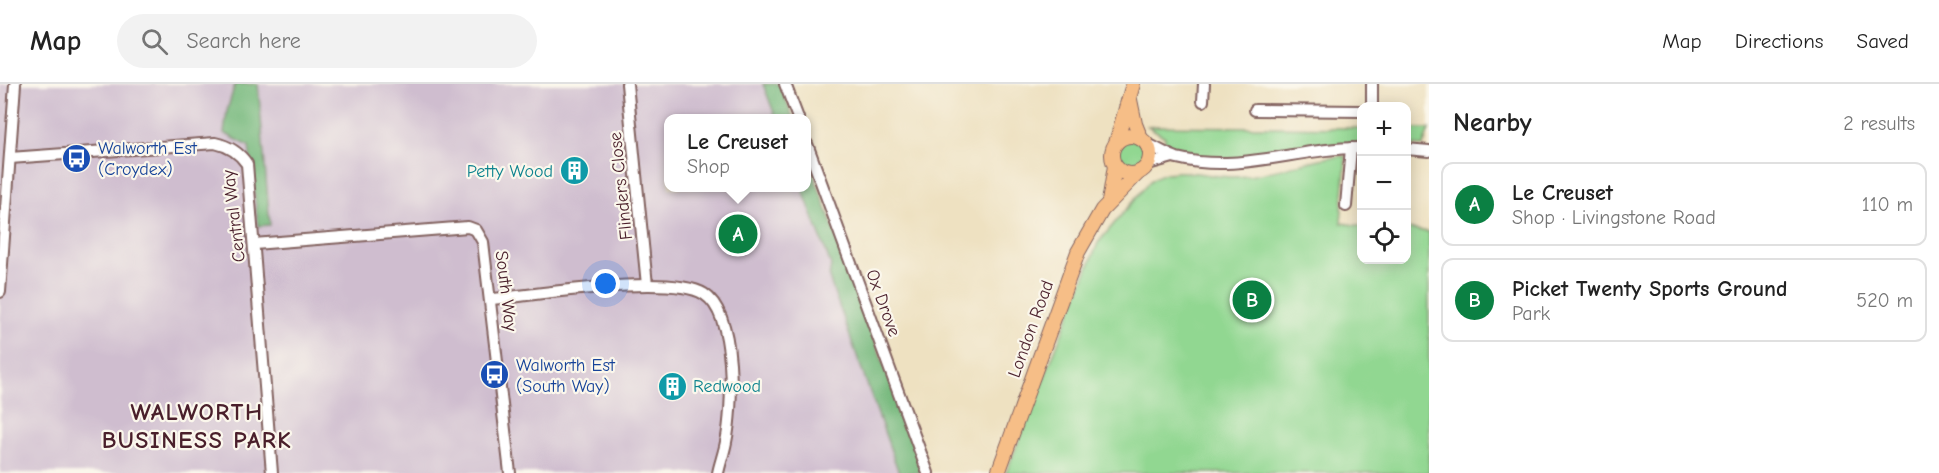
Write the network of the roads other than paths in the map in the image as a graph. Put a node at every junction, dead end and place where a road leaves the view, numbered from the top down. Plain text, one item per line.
1 (15, 84) edge
2 (627, 84) edge
3 (785, 84) edge
4 (1204, 84) edge
5 (1372, 84) edge
6 (1131, 91) edge
7 (1203, 101) dead end
8 (1372, 102) edge
9 (1254, 110) dead end
10 (1357, 111) edge
11 (796, 114) edge
12 (1144, 141) junction
13 (1116, 143) junction
14 (1356, 148) edge
15 (1411, 149) edge
16 (1429, 151) edge
17 (811, 155) edge
18 (1173, 157) junction
19 (10, 158) junction
20 (1115, 166) junction
21 (1143, 168) junction
22 (1108, 202) junction
23 (1346, 206) dead end
24 (254, 244) junction
25 (647, 285) junction
26 (0, 292) edge
27 (492, 298) junction
28 (272, 473) edge
29 (510, 473) edge
30 (718, 473) edge
31 (928, 473) edge
32 (998, 473) edge

1 - 19 street
2 - 25 street, Flinders Close
3 - 11 street
4 - 7 street
5 - 8 street
6 - 12 main road
6 - 13 main road, London Road
9 - 10 street
12 - 13 main road
12 - 18 street
12 - 21 main road
13 - 20 main road, London Road
14 - 18 street
14 - 23 street
15 - 16 street
17 - 31 street, Ox Drove
18 - 21 street
19 - 24 street, Central Way
19 - 26 street
20 - 21 main road
20 - 22 main road, London Road
21 - 22 main road, London Road
22 - 32 main road, London Road
24 - 27 street, South Way
24 - 28 street, Central Way
25 - 27 street
25 - 30 street
27 - 29 street, South Way

